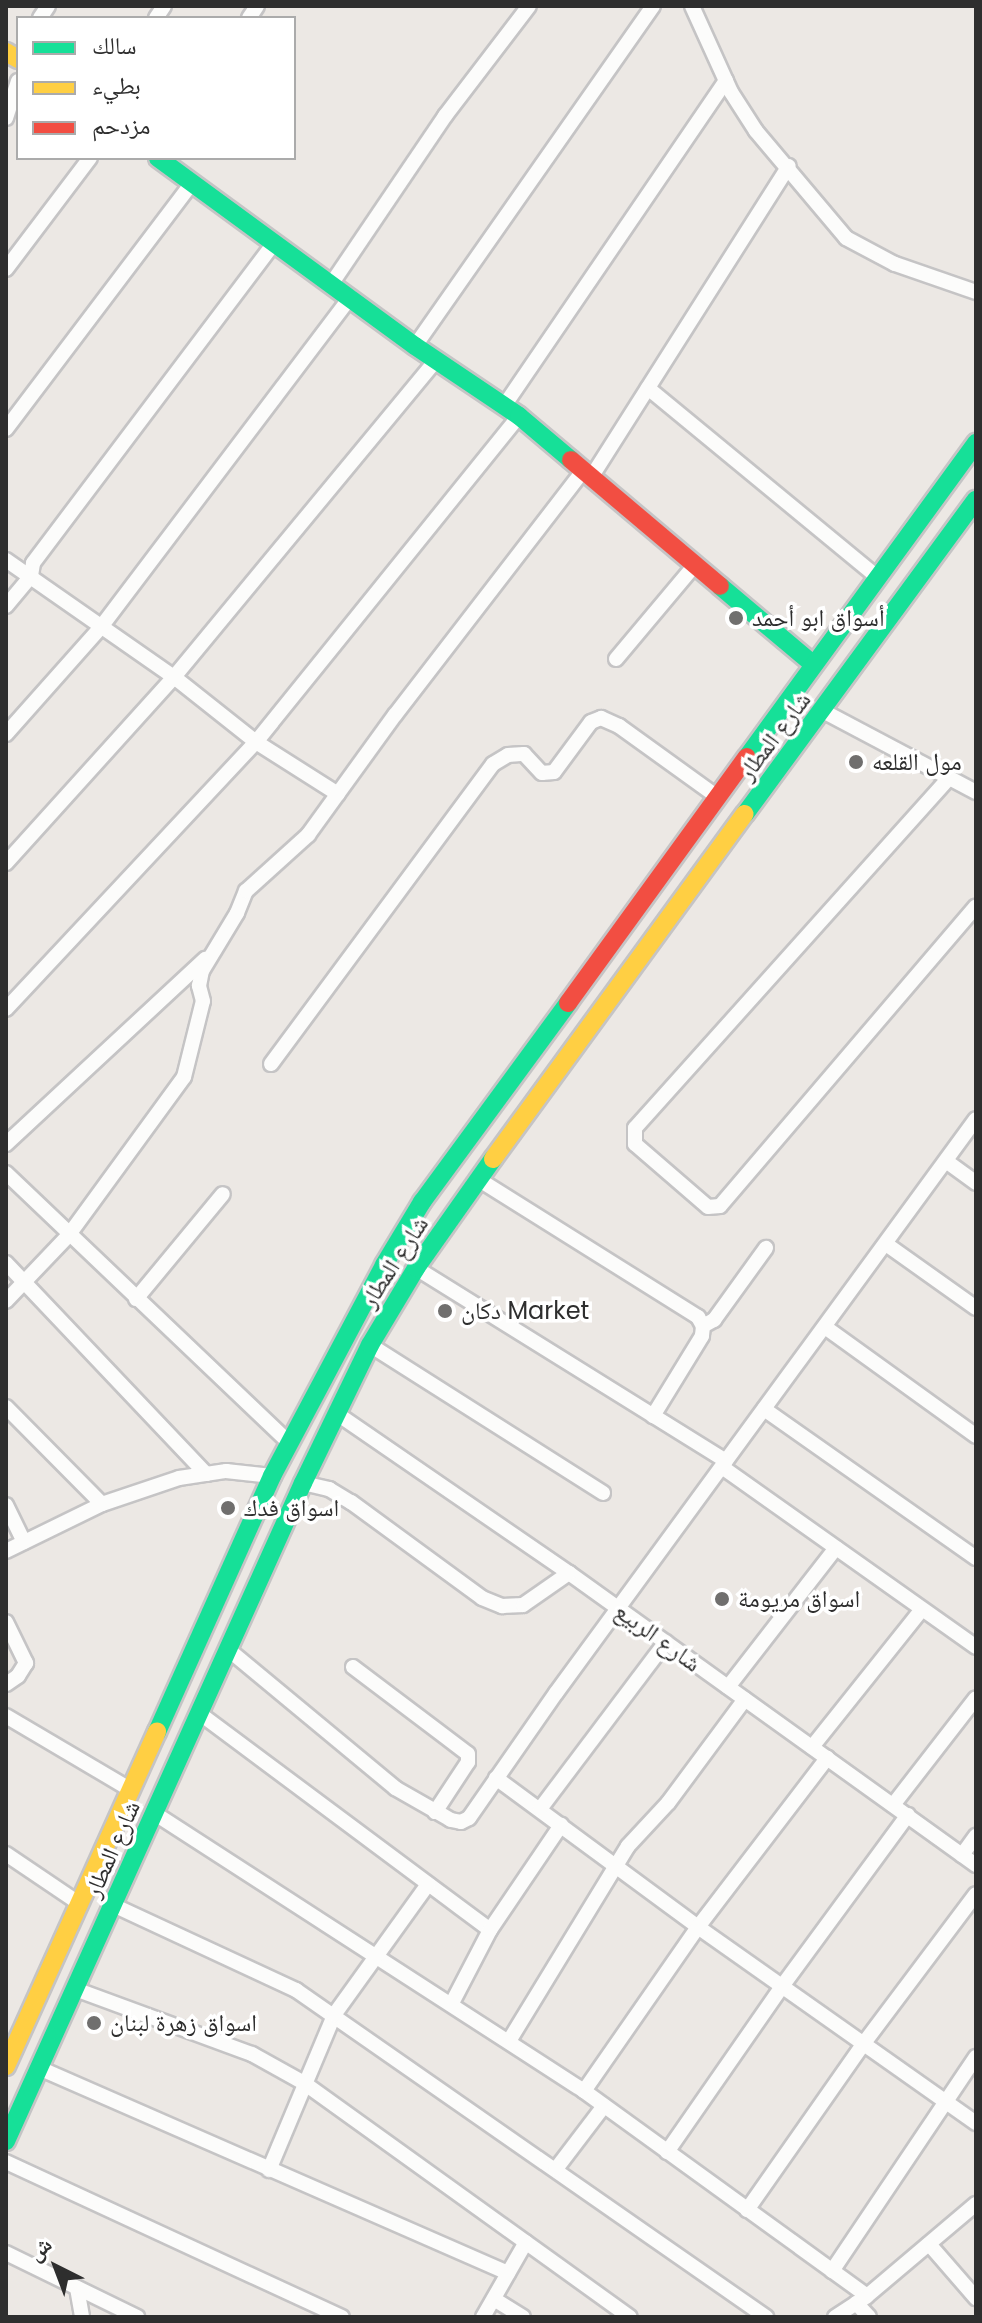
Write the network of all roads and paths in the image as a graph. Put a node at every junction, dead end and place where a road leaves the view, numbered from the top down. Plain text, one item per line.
1 (529, 6) edge
2 (653, 6) edge
3 (693, 6) edge
4 (726, 81) junction
5 (16, 87) edge
6 (6, 118) edge
7 (88, 160) edge
8 (161, 160) edge
9 (789, 166) junction
10 (192, 183) junction
11 (275, 242) junction
12 (6, 269) edge
13 (332, 283) junction
14 (976, 292) edge
15 (351, 297) junction
16 (415, 346) junction
17 (436, 360) junction
18 (648, 388) junction
19 (512, 411) junction
20 (6, 429) edge
21 (976, 443) edge
22 (588, 473) junction
23 (976, 500) edge
24 (6, 560) edge
25 (695, 565) junction
26 (31, 576) junction
27 (877, 577) junction
28 (6, 606) edge
29 (101, 627) junction
30 (616, 659) dead end
31 (813, 664) junction
32 (174, 677) junction
33 (823, 711) junction
34 (6, 734) edge
35 (256, 742) junction
36 (949, 778) junction
37 (976, 792) edge
38 (338, 794) junction
39 (716, 796) junction
40 (6, 863) edge
41 (976, 906) edge
42 (208, 956) junction
43 (6, 1009) edge
44 (552, 1020) junction
45 (580, 1037) junction
46 (271, 1064) dead end
47 (519, 1065) junction
48 (545, 1085) junction
49 (976, 1119) edge
50 (6, 1144) edge
51 (946, 1161) junction
52 (6, 1173) edge
53 (478, 1179) junction
54 (976, 1183) edge
55 (223, 1194) dead end
56 (68, 1236) junction
57 (886, 1244) junction
58 (766, 1248) dead end
59 (6, 1263) edge
60 (416, 1268) junction
61 (24, 1281) junction
62 (136, 1299) junction
63 (6, 1301) edge
64 (976, 1308) edge
65 (703, 1326) junction
66 (825, 1327) junction
67 (370, 1345) junction
68 (6, 1407) edge
69 (764, 1409) junction
70 (336, 1413) junction
71 (653, 1416) junction
72 (976, 1436) edge
73 (290, 1443) junction
74 (724, 1464) junction
75 (206, 1474) junction
76 (272, 1476) junction
77 (303, 1483) junction
78 (603, 1493) dead end
79 (102, 1504) junction
80 (6, 1505) edge
81 (24, 1542) junction
82 (836, 1548) junction
83 (6, 1551) edge
84 (976, 1558) edge
85 (569, 1573) junction
86 (619, 1609) junction
87 (922, 1609) junction
88 (6, 1622) edge
89 (666, 1642) junction
90 (976, 1647) edge
91 (229, 1650) junction
92 (353, 1667) dead end
93 (6, 1684) edge
94 (179, 1684) junction
95 (728, 1687) junction
96 (976, 1698) edge
97 (745, 1699) junction
98 (202, 1706) junction
99 (6, 1716) edge
100 (158, 1731) junction
101 (185, 1743) junction
102 (812, 1747) junction
103 (827, 1758) junction
104 (496, 1778) junction
105 (131, 1790) junction
106 (893, 1805) junction
107 (540, 1809) junction
108 (435, 1812) junction
109 (154, 1813) junction
110 (908, 1815) junction
111 (561, 1825) junction
112 (976, 1836) edge
113 (6, 1854) edge
114 (962, 1855) junction
115 (976, 1865) edge
116 (616, 1866) junction
117 (428, 1884) junction
118 (976, 1894) edge
119 (80, 1904) junction
120 (113, 1905) junction
121 (698, 1927) junction
122 (490, 1930) junction
123 (376, 1954) junction
124 (783, 1985) junction
125 (75, 1989) junction
126 (452, 2003) junction
127 (334, 2015) junction
128 (509, 2041) junction
129 (864, 2043) junction
130 (976, 2057) edge
131 (8, 2059) edge
132 (39, 2068) junction
133 (304, 2083) junction
134 (584, 2091) junction
135 (945, 2100) junction
136 (604, 2106) junction
137 (976, 2123) edge
138 (6, 2141) edge
139 (667, 2152) junction
140 (6, 2162) edge
141 (556, 2169) junction
142 (269, 2170) junction
143 (976, 2204) edge
144 (747, 2210) junction
145 (526, 2242) junction
146 (929, 2244) junction
147 (6, 2253) edge
148 (832, 2271) junction
149 (508, 2273) junction
150 (77, 2288) junction
151 (976, 2298) edge
152 (494, 2299) junction
153 (861, 2300) junction
154 (82, 2317) edge
155 (137, 2317) edge
156 (342, 2317) edge
157 (483, 2317) edge
158 (523, 2317) edge
159 (630, 2317) edge
160 (766, 2317) edge
161 (835, 2317) edge
162 (869, 2317) edge

1 - 13 street
2 - 16 street
3 - 4 street
4 - 9 street
4 - 19 street
5 - 6 street
7 - 12 street
8 - 10 main road
9 - 14 street
9 - 18 street
10 - 11 main road
10 - 20 street
11 - 13 main road
11 - 26 street
13 - 15 main road
15 - 16 main road
15 - 29 street
16 - 17 main road
17 - 19 main road
17 - 32 street
18 - 22 street
18 - 27 street
19 - 22 main road
19 - 35 street
21 - 27 main road, شارع المطار
22 - 25 main road
22 - 38 street
23 - 33 main road, شارع المطار
24 - 26 street
25 - 30 street
25 - 31 main road
26 - 28 street
26 - 29 street
27 - 31 main road, شارع المطار
29 - 32 street
29 - 34 street
31 - 39 main road, شارع المطار
32 - 35 street
32 - 40 street
33 - 36 street
33 - 45 main road, شارع المطار
35 - 38 street
35 - 43 street
36 - 37 street
36 - 41 street
38 - 42 street
39 - 44 main road, شارع المطار
39 - 46 street
42 - 50 street
42 - 56 street
44 - 45 main road
44 - 47 main road, شارع المطار
45 - 48 main road, شارع المطار
47 - 48 main road
47 - 73 main road, شارع المطار
48 - 53 main road, شارع المطار
49 - 51 street
51 - 54 street
51 - 57 street
52 - 56 street
53 - 60 main road, شارع المطار
53 - 65 street
55 - 62 street
56 - 61 street
56 - 62 street
57 - 64 street
57 - 66 street
58 - 65 street
59 - 61 street
60 - 67 main road, شارع المطار
60 - 71 street
61 - 63 street
61 - 75 street
62 - 73 street
65 - 71 street
66 - 69 street
66 - 72 street
67 - 70 main road, شارع المطار
67 - 78 street
68 - 79 street
69 - 74 street
69 - 84 street
70 - 77 main road, شارع المطار
70 - 85 street, شارع الربيع
71 - 74 street
73 - 76 main road, شارع المطار
74 - 82 street
74 - 86 street
75 - 76 street
75 - 79 street
76 - 94 main road, شارع المطار
77 - 85 street
77 - 91 main road, شارع المطار
79 - 81 street
80 - 81 street
81 - 83 street
82 - 87 street
82 - 95 street
85 - 86 street, شارع الربيع
86 - 89 street, شارع الربيع
86 - 104 street
87 - 90 street
87 - 102 street
88 - 93 street
89 - 95 street, شارع الربيع
89 - 107 street
91 - 98 main road, شارع المطار
91 - 108 street
92 - 108 street
94 - 98 main road
94 - 100 main road, شارع المطار
95 - 97 street, شارع الربيع
96 - 106 street
97 - 102 street, شارع الربيع
97 - 116 street
98 - 101 main road, شارع المطار
98 - 117 street
99 - 105 street
100 - 101 main road
100 - 105 main road, شارع المطار
101 - 109 main road, شارع المطار
102 - 103 street, شارع الربيع
103 - 106 street, شارع الربيع
103 - 121 street
104 - 107 street
104 - 108 street
105 - 119 main road, شارع المطار
106 - 110 street, شارع الربيع
107 - 111 street
109 - 120 main road, شارع المطار
109 - 123 street
110 - 114 street, شارع الربيع
110 - 124 street
111 - 116 street
111 - 122 street
112 - 114 street
113 - 119 street
114 - 115 street, شارع الربيع
116 - 121 street
116 - 128 street
117 - 122 street
117 - 123 street
118 - 129 street
119 - 131 main road, شارع المطار
120 - 125 main road, شارع المطار
120 - 127 street
121 - 124 street
121 - 134 street
122 - 126 street
123 - 126 street
123 - 127 street
124 - 129 street
124 - 139 street
125 - 132 main road, شارع المطار
125 - 133 street
126 - 128 street
127 - 133 street
127 - 141 street
128 - 134 street
129 - 135 street
129 - 144 street
130 - 135 street
132 - 138 main road, شارع المطار
132 - 142 street
133 - 142 street
133 - 145 street
134 - 136 street
135 - 137 street
135 - 148 street
136 - 139 street
136 - 141 street
139 - 144 street
140 - 156 street
141 - 160 street
142 - 149 street
143 - 146 street
144 - 148 street
145 - 149 street
145 - 159 street
146 - 151 street
146 - 153 street
147 - 150 street
148 - 153 street
149 - 152 street
150 - 154 street
150 - 155 street
152 - 157 street
152 - 158 street
153 - 161 street
153 - 162 street

